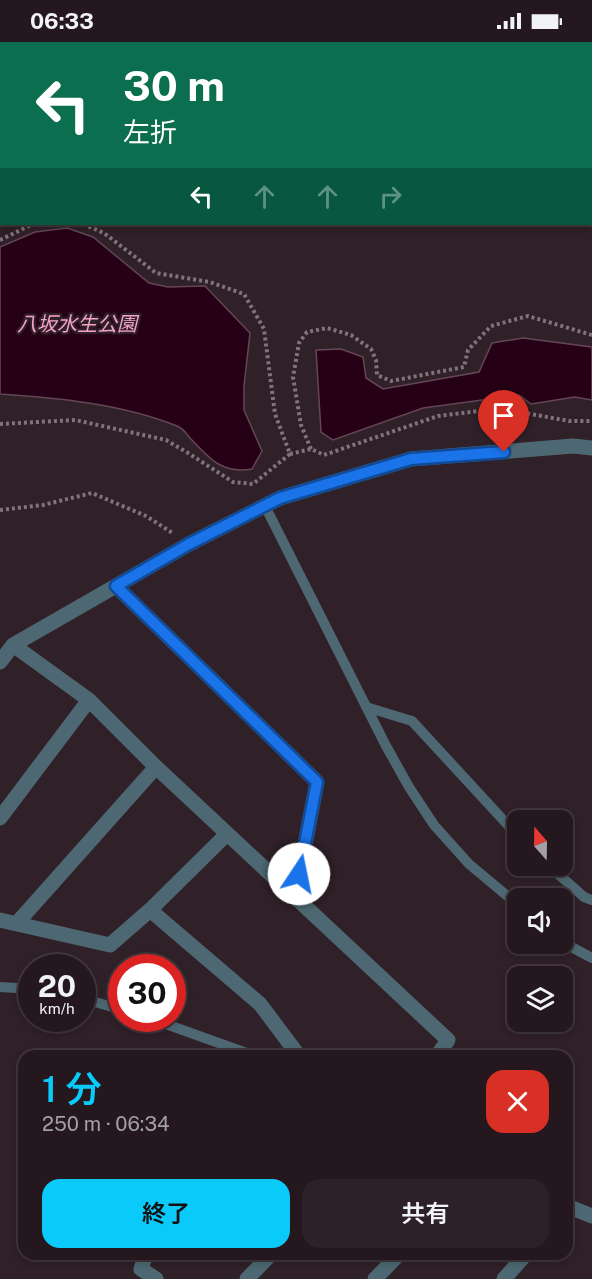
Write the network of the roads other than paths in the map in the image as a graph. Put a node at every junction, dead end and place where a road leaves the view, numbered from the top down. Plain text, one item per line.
1 (592, 448) edge
2 (265, 506) junction
3 (116, 586) junction
4 (13, 645) junction
5 (0, 662) edge
6 (89, 700) junction
7 (366, 707) junction
8 (156, 767) junction
9 (0, 819) edge
10 (507, 824) edge
11 (227, 834) junction
12 (560, 876) edge
13 (507, 896) edge
14 (295, 897) junction
15 (592, 900) edge
16 (150, 910) junction
17 (0, 920) edge
18 (17, 923) junction
19 (573, 948) edge
20 (592, 958) edge
21 (0, 987) edge
22 (18, 988) edge
23 (186, 1031) edge
24 (238, 1050) edge
25 (294, 1050) edge
26 (441, 1050) edge
27 (573, 1210) edge
28 (592, 1216) edge
29 (144, 1260) edge
30 (265, 1260) edge
31 (393, 1260) edge
32 (521, 1260) edge
33 (156, 1279) edge
34 (248, 1279) edge
35 (375, 1279) edge
36 (504, 1279) edge

1 - 2 street
2 - 3 street
2 - 7 lane
3 - 4 street
3 - 14 street
4 - 5 street
4 - 6 street
6 - 8 street
6 - 9 street
7 - 10 lane
7 - 13 lane
8 - 11 street
8 - 18 street
11 - 14 street
11 - 16 street
12 - 15 lane
14 - 26 street
16 - 18 street
16 - 25 street
17 - 18 street
19 - 20 lane
21 - 22 lane
23 - 24 lane
27 - 28 street
29 - 33 street
30 - 34 street
31 - 35 street
32 - 36 street

